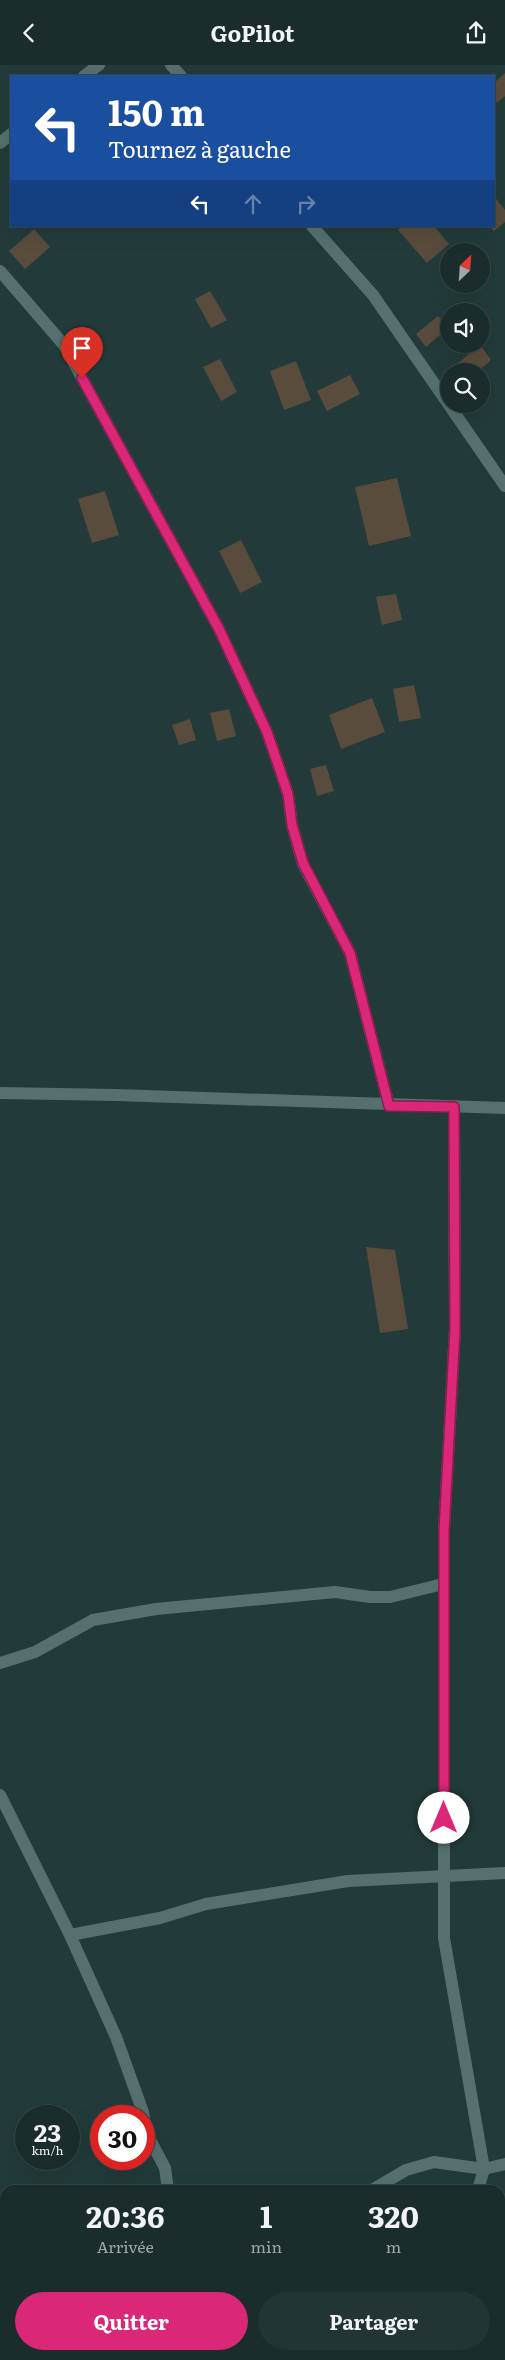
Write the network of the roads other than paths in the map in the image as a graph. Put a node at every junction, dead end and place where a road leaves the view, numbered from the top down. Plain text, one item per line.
1 (98, 65) edge
2 (171, 65) edge
3 (85, 75) edge
4 (180, 75) edge
5 (10, 135) edge
6 (0, 143) edge
7 (313, 227) edge
8 (0, 271) edge
9 (505, 486) edge
10 (0, 1093) edge
11 (389, 1106) junction
12 (454, 1107) junction
13 (505, 1108) edge
14 (443, 1584) junction
15 (0, 1663) edge
16 (0, 1795) edge
17 (505, 1873) edge
18 (444, 1876) junction
19 (70, 1935) junction
20 (505, 2164) edge
21 (484, 2169) junction
22 (167, 2185) edge
23 (380, 2185) edge
24 (479, 2185) edge

1 - 3 street
2 - 4 street
5 - 6 street
7 - 9 street
8 - 11 street
10 - 11 street
11 - 12 street
12 - 13 street
12 - 14 street
14 - 15 street
14 - 18 street
16 - 19 street
17 - 18 street
18 - 19 street
18 - 21 street
19 - 22 street
20 - 21 street
21 - 23 street
21 - 24 street

